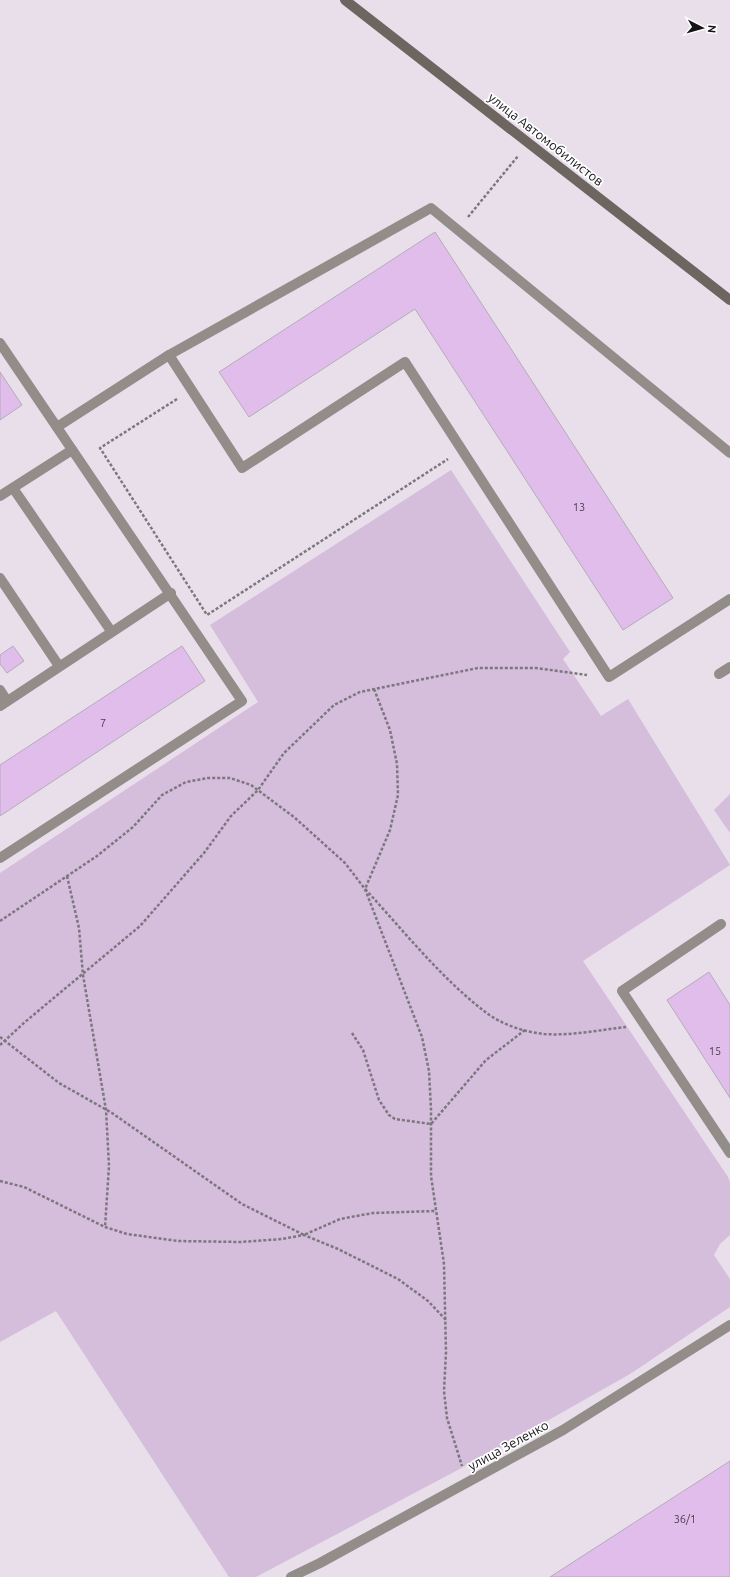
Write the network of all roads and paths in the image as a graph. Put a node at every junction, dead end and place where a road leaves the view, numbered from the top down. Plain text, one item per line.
1 (345, 0) edge
2 (529, 143) junction
3 (457, 229) junction
4 (730, 300) edge
5 (0, 343) edge
6 (169, 355) junction
7 (192, 390) junction
8 (57, 427) junction
9 (72, 450) junction
10 (462, 450) junction
11 (730, 454) edge
12 (13, 488) junction
13 (0, 496) edge
14 (0, 578) edge
15 (170, 593) junction
16 (730, 599) edge
17 (111, 631) junction
18 (59, 666) junction
19 (730, 667) edge
20 (719, 674) dead end
21 (609, 677) junction
22 (374, 689) junction
23 (0, 690) edge
24 (4, 703) edge
25 (258, 790) junction
26 (0, 858) edge
27 (67, 876) junction
28 (365, 889) junction
29 (0, 921) edge
30 (721, 924) dead end
31 (83, 975) junction
32 (644, 1024) junction
33 (525, 1030) junction
34 (352, 1033) dead end
35 (0, 1037) edge
36 (4, 1041) junction
37 (0, 1045) edge
38 (106, 1110) junction
39 (431, 1124) junction
40 (730, 1153) edge
41 (0, 1181) edge
42 (435, 1211) junction
43 (105, 1227) junction
44 (304, 1234) junction
45 (446, 1320) junction
46 (730, 1325) edge
47 (467, 1482) junction
48 (291, 1577) edge

1 - 2 street, улица Автомобилистов
2 - 3 path
2 - 4 street, улица Автомобилистов
3 - 6 street
3 - 11 street
5 - 8 street
6 - 7 street
6 - 8 street
7 - 10 street
7 - 10 path
8 - 9 street
9 - 12 street
9 - 15 street
10 - 21 street
12 - 13 street
12 - 17 street
14 - 18 street
15 - 17 street
15 - 26 street
16 - 21 street
17 - 18 street
18 - 24 street
19 - 20 street
21 - 22 path
22 - 25 path
22 - 28 path
23 - 24 street
25 - 27 path
25 - 28 path
25 - 31 path
27 - 29 path
27 - 31 path
28 - 33 path
28 - 39 path
30 - 32 street
31 - 36 path
31 - 38 path
32 - 33 path
32 - 40 street
33 - 39 path
34 - 39 path
35 - 36 path
36 - 37 path
36 - 38 path
38 - 43 path
38 - 44 path
39 - 42 path
41 - 43 path
42 - 44 path
42 - 45 path
43 - 44 path
44 - 45 path
45 - 47 path
46 - 47 street, улица Зеленко
47 - 48 street, улица Зеленко

